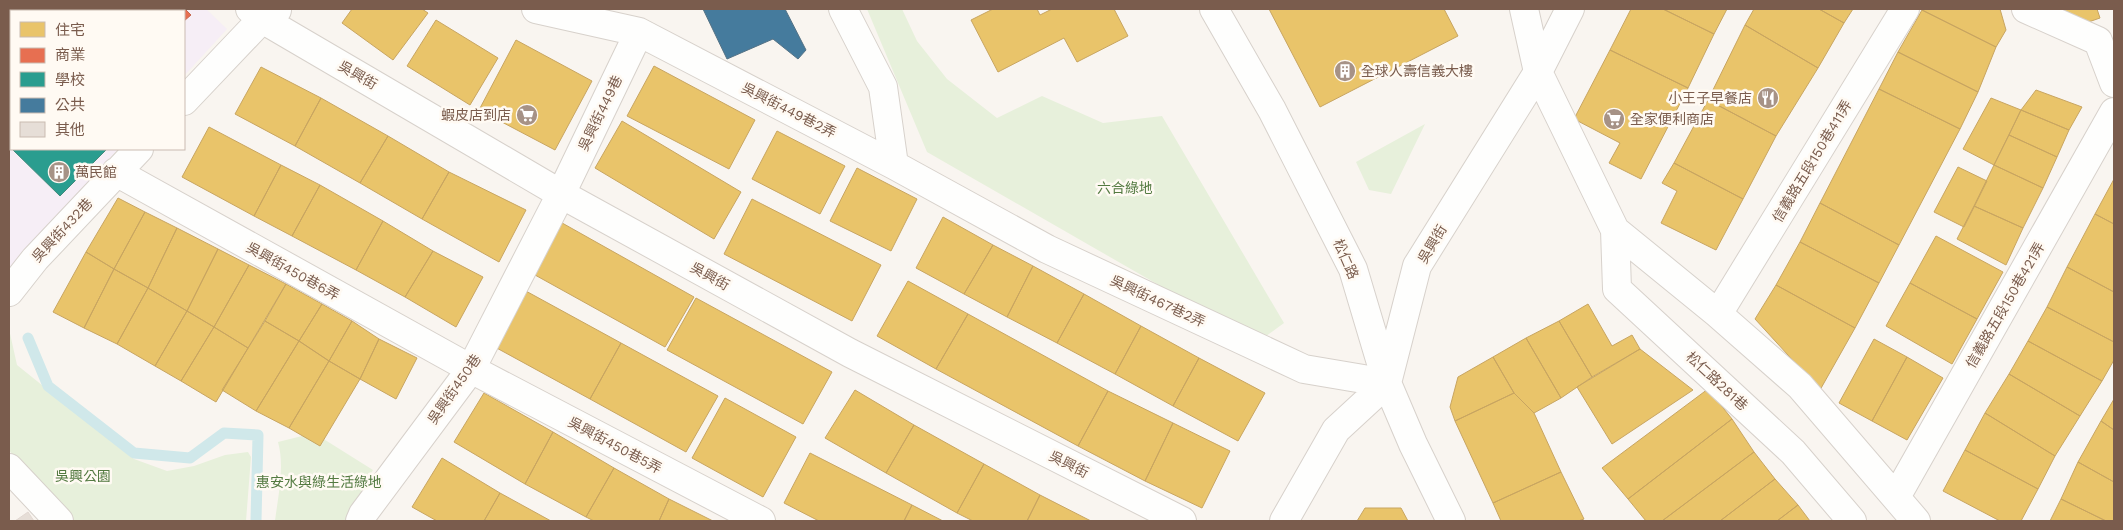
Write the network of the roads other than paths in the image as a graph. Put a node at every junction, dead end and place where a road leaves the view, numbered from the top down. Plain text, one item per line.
1 (536, 9) edge
2 (843, 9) edge
3 (1214, 9) edge
4 (1524, 9) edge
5 (1570, 9) edge
6 (1905, 9) edge
7 (2026, 9) edge
8 (264, 12) edge
9 (639, 32) junction
10 (2106, 36) edge
11 (1538, 72) junction
12 (2114, 84) edge
13 (185, 100) edge
14 (2114, 112) edge
15 (137, 150) edge
16 (894, 165) junction
17 (116, 172) junction
18 (939, 190) joint
19 (561, 194) junction
20 (1615, 230) junction
21 (9, 292) edge
22 (1718, 314) junction
23 (471, 369) junction
24 (1388, 383) junction
25 (9, 468) edge
26 (1896, 497) junction
27 (366, 519) edge
28 (59, 521) edge
29 (760, 521) edge
30 (1182, 521) edge
31 (1284, 521) edge
32 (1451, 521) edge
33 (1852, 521) edge
34 (1916, 521) edge

1 - 9 street, 吳興街449巷2弄
2 - 16 street
3 - 24 street, 松仁路
4 - 11 street
5 - 11 street, 吳興街
6 - 22 street, 信義路五段150巷411弄
7 - 10 street
8 - 13 street
8 - 19 street, 吳興街
9 - 16 street, 吳興街449巷2弄
9 - 19 street, 吳興街449巷
10 - 12 street
11 - 20 street
11 - 24 street, 吳興街
14 - 26 street, 信義路五段150巷421弄
15 - 17 street, 吳興街432巷
16 - 18 street, 吳興街449巷2弄
17 - 21 street, 吳興街432巷
17 - 23 street, 吳興街450巷6弄
18 - 24 street, 吳興街467巷2弄
19 - 23 street, 吳興街450巷
19 - 30 street, 吳興街
20 - 22 street
20 - 33 street, 松仁路281巷
22 - 26 street
23 - 27 street, 吳興街450巷
23 - 29 street, 吳興街450巷5弄
24 - 31 street
24 - 32 street, 松仁路
25 - 28 street
26 - 34 street

